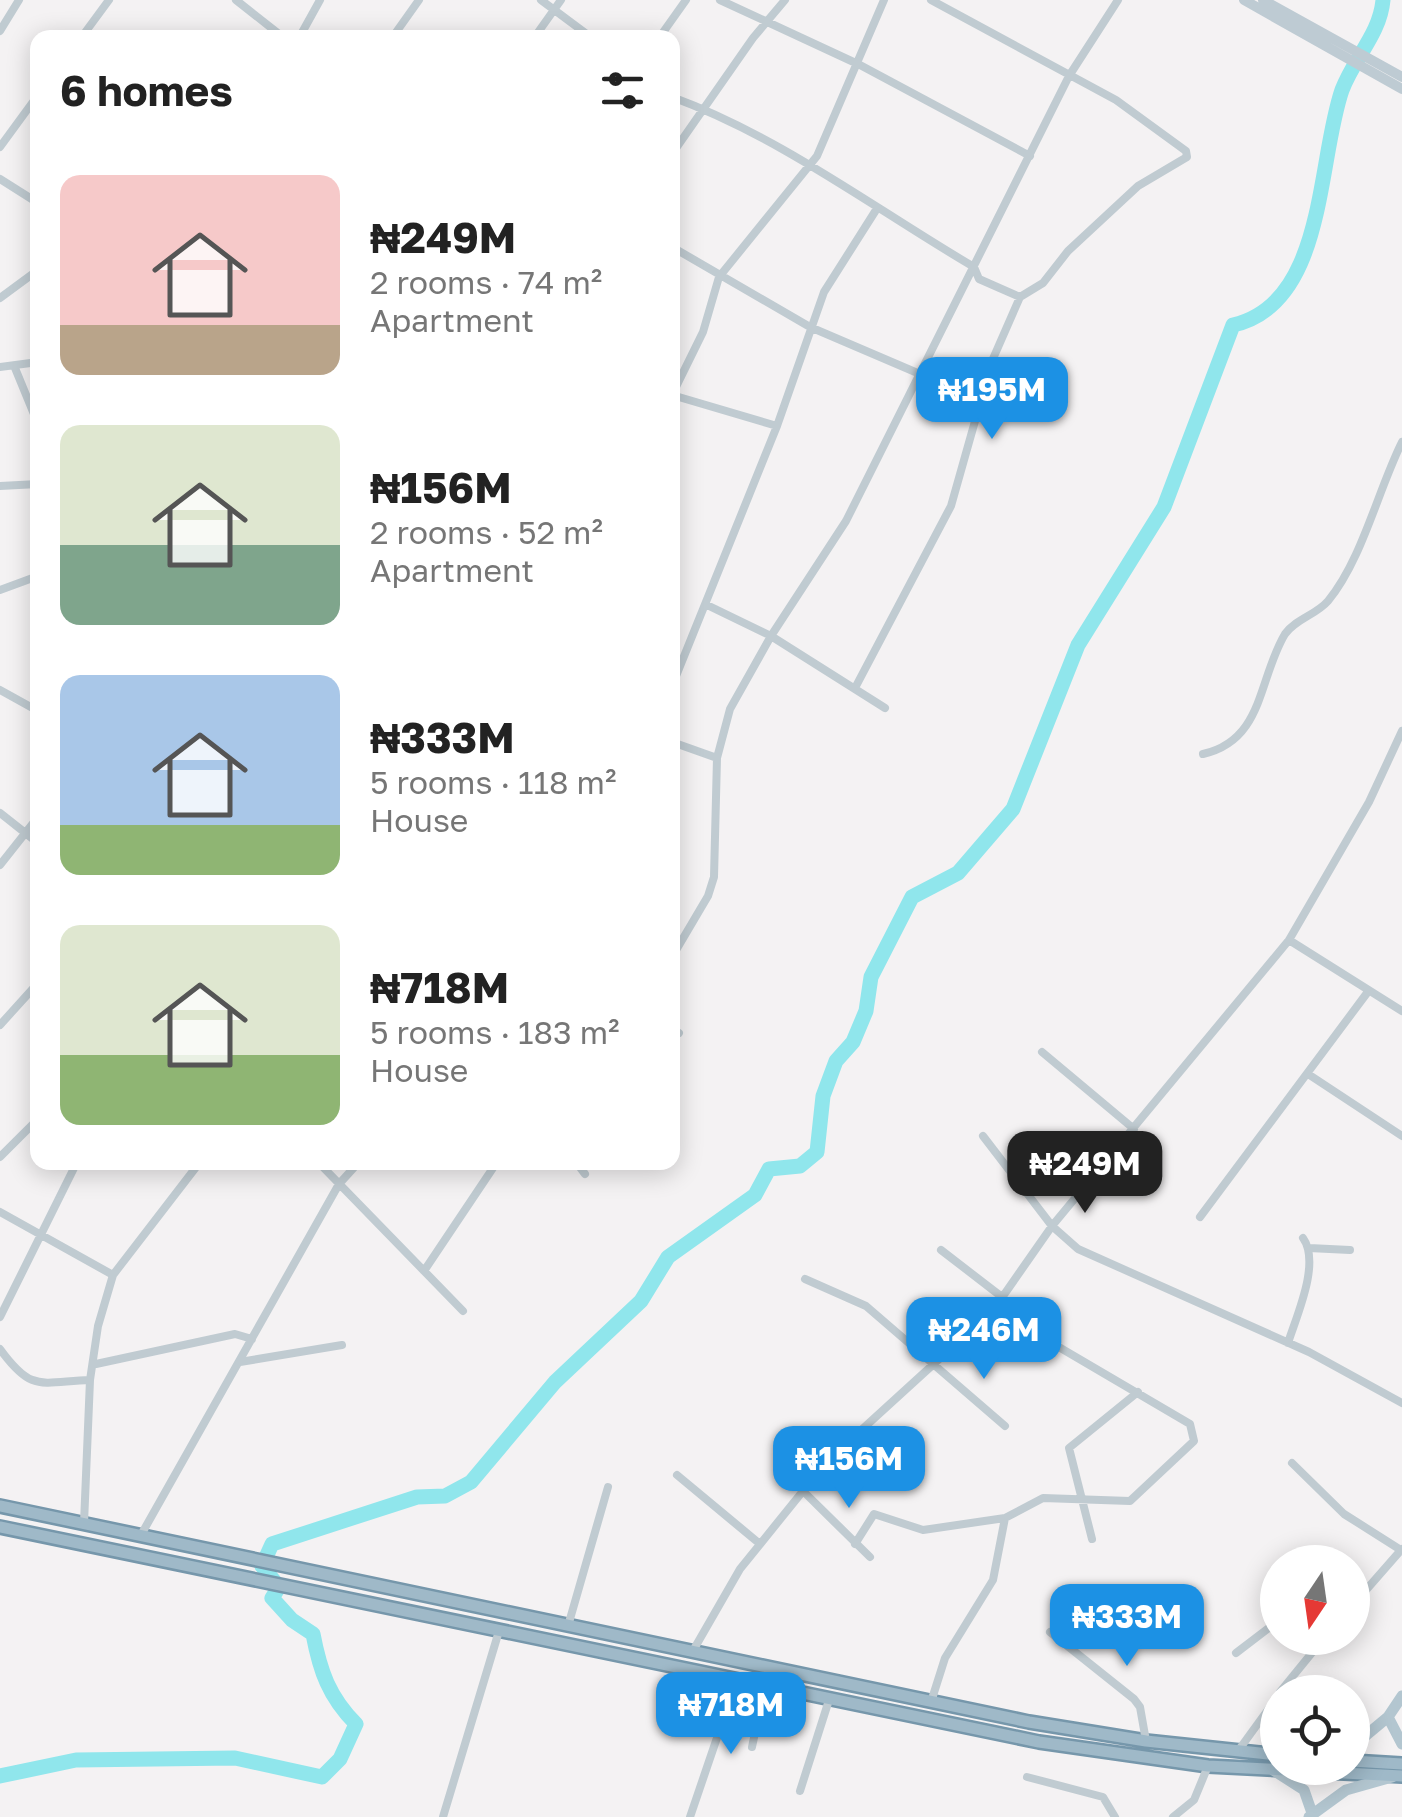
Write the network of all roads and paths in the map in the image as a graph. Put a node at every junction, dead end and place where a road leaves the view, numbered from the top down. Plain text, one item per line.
1 (19, 0) edge
2 (108, 0) edge
3 (236, 0) edge
4 (320, 0) edge
5 (419, 0) edge
6 (540, 0) edge
7 (686, 0) edge
8 (720, 0) edge
9 (786, 0) edge
10 (884, 0) edge
11 (933, 0) edge
12 (1118, 0) edge
13 (1244, 0) edge
14 (1263, 0) edge
15 (558, 4) edge
16 (1276, 4) edge
17 (769, 24) junction
18 (87, 30) edge
19 (274, 30) edge
20 (303, 30) edge
21 (398, 30) edge
22 (540, 30) edge
23 (584, 30) edge
24 (665, 30) edge
25 (0, 31) edge
26 (1351, 54) junction
27 (860, 65) junction
28 (1383, 72) junction
29 (1069, 76) junction
30 (1402, 77) edge
31 (1402, 90) edge
32 (680, 101) edge
33 (30, 106) edge
34 (704, 109) junction
35 (680, 143) edge
36 (0, 147) edge
37 (1030, 156) junction
38 (809, 166) junction
39 (0, 179) edge
40 (30, 199) edge
41 (876, 210) junction
42 (680, 253) edge
43 (974, 267) junction
44 (30, 276) edge
45 (718, 277) junction
46 (1020, 297) junction
47 (0, 298) edge
48 (810, 327) junction
49 (30, 364) edge
50 (0, 367) edge
51 (15, 368) junction
52 (922, 376) junction
53 (680, 378) edge
54 (680, 396) edge
55 (984, 401) junction
56 (30, 405) edge
57 (776, 426) junction
58 (1402, 442) edge
59 (30, 484) edge
60 (0, 486) edge
61 (30, 579) edge
62 (0, 590) edge
63 (707, 606) junction
64 (771, 636) junction
65 (680, 668) edge
66 (855, 688) junction
67 (0, 690) edge
68 (30, 706) edge
69 (885, 708) dead end
70 (1402, 731) edge
71 (680, 745) edge
72 (1202, 754) dead end
73 (717, 758) junction
74 (0, 813) edge
75 (30, 826) edge
76 (25, 832) junction
77 (30, 836) edge
78 (0, 865) edge
79 (1288, 940) junction
80 (680, 943) edge
81 (30, 991) edge
82 (1367, 994) junction
83 (1402, 1012) edge
84 (0, 1025) edge
85 (1042, 1052) dead end
86 (1308, 1074) junction
87 (30, 1128) edge
88 (1134, 1130) junction
89 (983, 1136) dead end
90 (1402, 1136) edge
91 (0, 1156) edge
92 (73, 1170) edge
93 (194, 1170) edge
94 (326, 1170) edge
95 (352, 1170) edge
96 (492, 1170) edge
97 (582, 1170) edge
98 (585, 1174) dead end
99 (339, 1184) junction
100 (0, 1212) edge
101 (1200, 1218) dead end
102 (1052, 1226) junction
103 (40, 1233) junction
104 (1304, 1238) dead end
105 (1308, 1248) junction
106 (942, 1250) dead end
107 (1350, 1250) dead end
108 (424, 1270) junction
109 (113, 1275) junction
110 (804, 1279) dead end
111 (1002, 1297) junction
112 (994, 1309) junction
113 (463, 1311) dead end
114 (0, 1317) edge
115 (252, 1339) junction
116 (1288, 1343) junction
117 (342, 1345) dead end
118 (0, 1349) edge
119 (240, 1362) junction
120 (96, 1364) junction
121 (937, 1364) junction
122 (90, 1380) junction
123 (1138, 1392) junction
124 (1402, 1403) edge
125 (1005, 1426) dead end
126 (1292, 1463) dead end
127 (678, 1475) dead end
128 (608, 1487) dead end
129 (803, 1490) junction
130 (1079, 1497) junction
131 (0, 1506) edge
132 (1005, 1518) junction
133 (84, 1523) junction
134 (0, 1527) edge
135 (141, 1535) junction
136 (1092, 1539) dead end
137 (760, 1544) junction
138 (856, 1544) junction
139 (1401, 1549) edge
140 (870, 1557) dead end
141 (1370, 1585) edge
142 (568, 1626) junction
143 (498, 1632) junction
144 (1050, 1632) dead end
145 (1260, 1634) edge
146 (612, 1635) junction
147 (694, 1649) junction
148 (1236, 1652) dead end
149 (607, 1654) junction
150 (1310, 1655) edge
151 (1294, 1675) edge
152 (736, 1682) junction
153 (766, 1686) junction
154 (1402, 1696) edge
155 (829, 1700) junction
156 (931, 1702) junction
157 (1388, 1717) junction
158 (1260, 1720) edge
159 (1370, 1732) edge
160 (1146, 1742) junction
161 (1402, 1744) edge
162 (752, 1747) dead end
163 (1238, 1751) junction
164 (1260, 1753) edge
165 (1370, 1765) edge
166 (1208, 1766) junction
167 (1260, 1769) edge
168 (1370, 1772) edge
169 (1400, 1772) edge
170 (1027, 1777) dead end
171 (1296, 1785) edge
172 (800, 1790) dead end
173 (1310, 1815) edge
174 (442, 1817) edge
175 (690, 1817) edge
176 (1115, 1817) edge
177 (1173, 1817) edge

1 - 25 street
2 - 18 street
3 - 19 street
4 - 20 street
5 - 21 street
6 - 15 street
7 - 24 street
8 - 17 street
9 - 17 street
10 - 27 street
11 - 29 street
12 - 29 street
13 - 26 main road
14 - 16 main road
15 - 22 street
15 - 23 street
16 - 26 main road
17 - 27 street
17 - 34 street
26 - 28 main road
27 - 37 street
27 - 38 street
28 - 30 main road
28 - 31 main road
29 - 37 street
29 - 46 street
32 - 34 street
33 - 36 street
34 - 35 street
34 - 38 street
37 - 43 street
38 - 41 street
38 - 45 street
39 - 40 street
41 - 43 street
41 - 48 street
42 - 45 street
43 - 46 street
43 - 52 street
44 - 47 street
45 - 48 street
45 - 53 street
46 - 55 street
48 - 52 street
48 - 57 street
49 - 51 street
50 - 51 street
51 - 56 street
52 - 55 street
52 - 64 street
54 - 57 street
55 - 66 street
57 - 63 street
58 - 72 street
59 - 60 street
61 - 62 street
63 - 64 street
63 - 65 street
64 - 66 street
64 - 73 street
66 - 69 street
67 - 68 street
70 - 79 street
71 - 73 street
73 - 80 street
74 - 76 street
75 - 76 street
76 - 77 street
76 - 78 street
79 - 82 street
79 - 88 street
81 - 84 street
82 - 83 street
82 - 86 street
85 - 88 street
86 - 90 street
86 - 101 street
87 - 91 street
88 - 102 street
89 - 102 street
92 - 103 street
93 - 109 street
94 - 99 street
95 - 99 street
96 - 108 street
97 - 98 street
99 - 108 street
99 - 115 street
100 - 103 street
102 - 111 street
102 - 116 street
103 - 109 street
103 - 114 street
104 - 105 street
105 - 107 street
105 - 116 street
106 - 111 street
108 - 113 street
109 - 120 street
110 - 121 street
111 - 112 street
112 - 121 street
112 - 123 street
115 - 119 street
115 - 120 street
116 - 124 street
117 - 119 street
118 - 122 street
119 - 135 street
120 - 122 street
121 - 125 street
121 - 129 street
122 - 133 street
123 - 130 street
123 - 130 street
126 - 139 street
127 - 137 street
128 - 142 street
129 - 137 street
129 - 138 street
130 - 132 street
130 - 136 street
131 - 133 highway
132 - 138 street
132 - 156 street
133 - 135 highway
134 - 143 highway
135 - 142 highway
137 - 147 street
138 - 140 street
139 - 141 street
142 - 146 highway
143 - 149 highway
143 - 174 street
144 - 160 street
145 - 148 street
146 - 147 highway
146 - 149 highway
147 - 156 highway
149 - 152 highway
150 - 151 street
152 - 153 highway
152 - 175 street
153 - 155 highway
153 - 162 street
154 - 157 main road
155 - 166 highway
155 - 172 street
156 - 160 highway
157 - 159 main road
157 - 161 main road
158 - 163 street
160 - 163 highway
163 - 164 highway
165 - 169 highway
166 - 167 highway
166 - 177 street
168 - 169 highway
169 - 173 main road
170 - 176 street
171 - 173 main road

